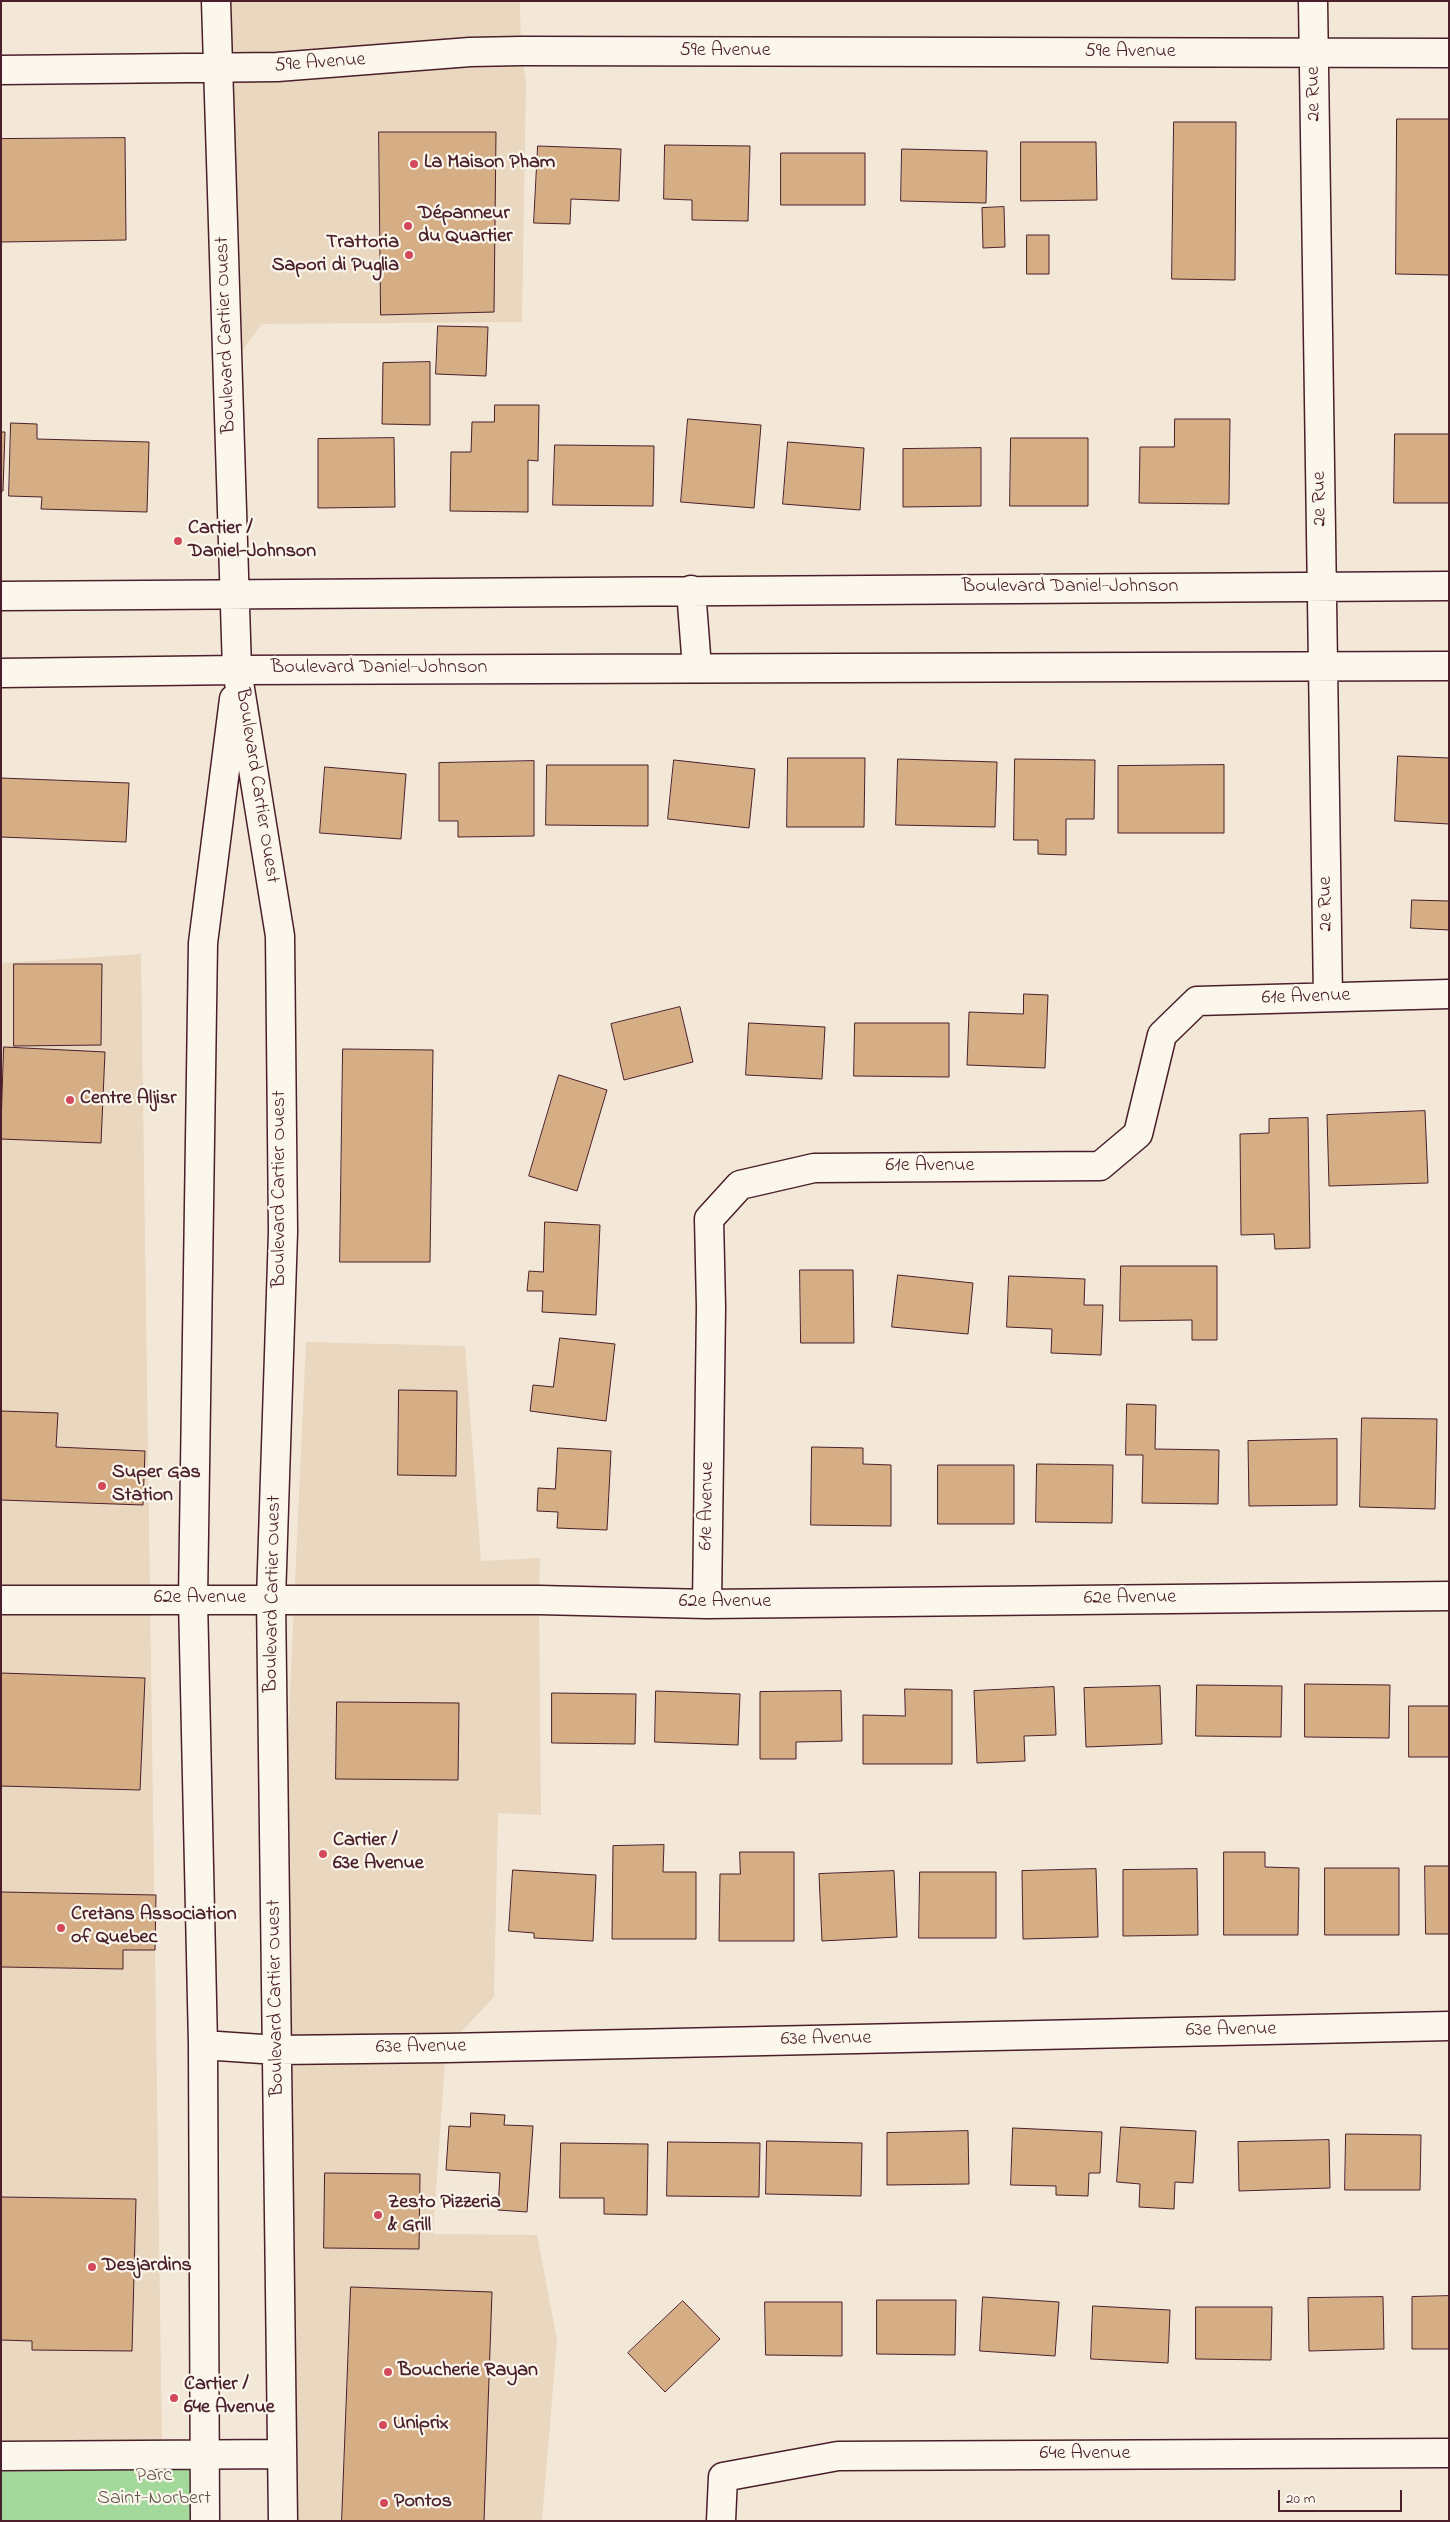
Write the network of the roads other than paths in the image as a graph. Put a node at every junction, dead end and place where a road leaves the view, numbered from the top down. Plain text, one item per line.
1 (216, 1) edge
2 (1313, 1) edge
3 (1449, 53) edge
4 (1314, 54) junction
5 (218, 68) junction
6 (1, 70) edge
7 (1449, 586) edge
8 (1322, 587) junction
9 (691, 590) junction
10 (236, 594) junction
11 (1, 596) edge
12 (1323, 666) junction
13 (1449, 666) edge
14 (697, 668) junction
15 (237, 670) junction
16 (1, 673) edge
17 (1449, 994) edge
18 (1328, 997) junction
19 (1449, 1596) edge
20 (193, 1599) junction
21 (272, 1599) junction
22 (1, 1600) edge
23 (707, 1604) junction
24 (1449, 2026) edge
25 (203, 2045) junction
26 (278, 2050) junction
27 (1449, 2453) edge
28 (282, 2454) junction
29 (205, 2455) junction
30 (1, 2456) edge
31 (206, 2521) edge
32 (283, 2521) edge
33 (721, 2521) edge

1 - 5 street, Boulevard Cartier Ouest
2 - 4 street, 2e Rue
3 - 4 street, 59e Avenue
4 - 5 street, 59e Avenue
4 - 8 street, 2e Rue
5 - 6 street, 59e Avenue
5 - 10 street, Boulevard Cartier Ouest
7 - 8 street, Boulevard Daniel-Johnson
8 - 9 street, Boulevard Daniel-Johnson
8 - 12 street, 2e Rue
9 - 10 street, Boulevard Daniel-Johnson
9 - 14 street
10 - 11 street, Boulevard Daniel-Johnson
10 - 15 street, Boulevard Cartier Ouest
12 - 13 street, Boulevard Daniel-Johnson
12 - 14 street, Boulevard Daniel-Johnson
12 - 18 street, 2e Rue
14 - 15 street, Boulevard Daniel-Johnson
15 - 16 street, Boulevard Daniel-Johnson
15 - 20 street, Boulevard Cartier Ouest
15 - 21 street, Boulevard Cartier Ouest
17 - 18 street, 61e Avenue
18 - 23 street, 61e Avenue
19 - 23 street, 62e Avenue
20 - 21 street, 62e Avenue
20 - 22 street, 62e Avenue
20 - 25 street, Boulevard Cartier Ouest
21 - 23 street, 62e Avenue
21 - 26 street, Boulevard Cartier Ouest
24 - 26 street, 63e Avenue
25 - 26 street, 63e Avenue
25 - 29 street, Boulevard Cartier Ouest
26 - 28 street, Boulevard Cartier Ouest
27 - 33 street, 64e Avenue
28 - 29 street
28 - 32 street, Boulevard Cartier Ouest
29 - 30 street
29 - 31 street, Boulevard Cartier Ouest

